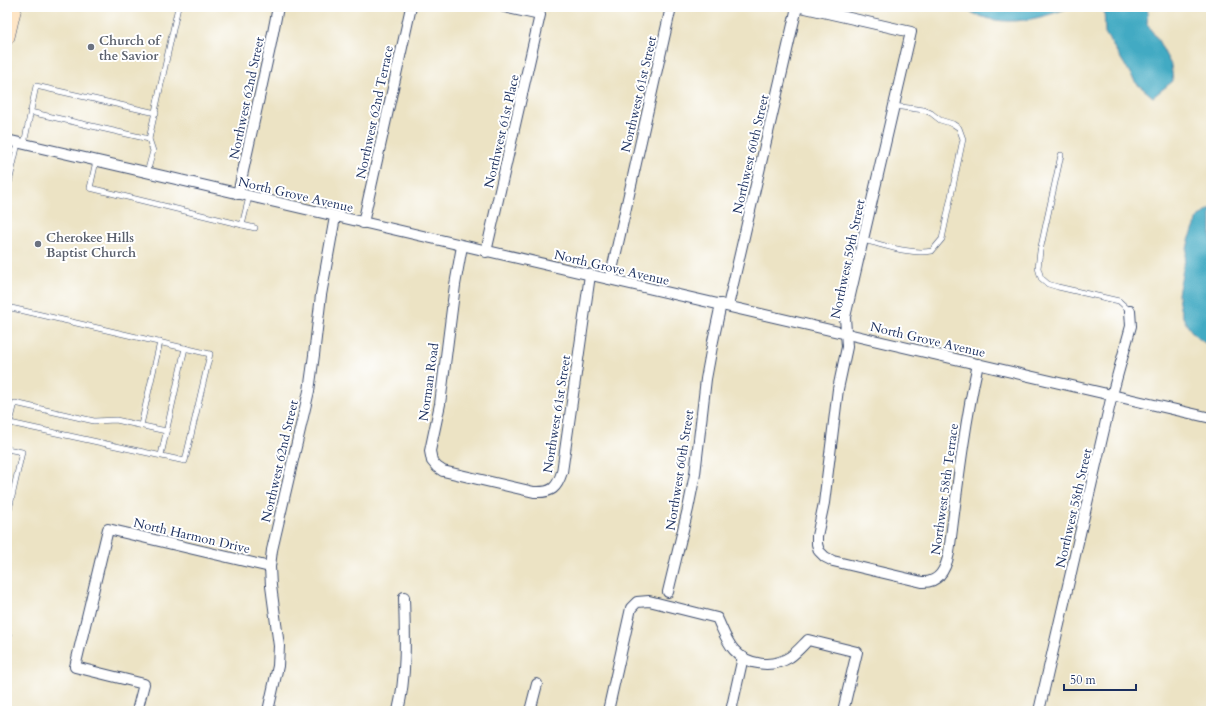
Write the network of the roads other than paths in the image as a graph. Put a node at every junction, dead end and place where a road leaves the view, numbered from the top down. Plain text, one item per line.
1 (14, 7) edge
2 (178, 7) edge
3 (278, 7) edge
4 (411, 7) edge
5 (504, 7) edge
6 (671, 7) edge
7 (797, 7) edge
8 (801, 7) edge
9 (7, 37) edge
10 (894, 106) junction
11 (30, 112) junction
12 (156, 113) junction
13 (149, 139) junction
14 (7, 140) edge
15 (21, 143) junction
16 (1061, 155) dead end
17 (96, 161) junction
18 (147, 173) junction
19 (7, 192) edge
20 (238, 194) junction
21 (249, 197) junction
22 (335, 217) junction
23 (363, 223) junction
24 (242, 225) junction
25 (255, 228) dead end
26 (863, 240) junction
27 (462, 246) junction
28 (486, 252) junction
29 (590, 275) junction
30 (610, 279) junction
31 (724, 305) junction
32 (7, 307) edge
33 (1130, 312) joint
34 (846, 334) junction
35 (160, 342) junction
36 (185, 348) junction
37 (978, 364) junction
38 (1112, 395) junction
39 (7, 408) edge
40 (13, 410) junction
41 (1211, 418) edge
42 (141, 425) junction
43 (166, 431) junction
44 (7, 449) edge
45 (160, 455) junction
46 (489, 482) joint
47 (7, 520) edge
48 (270, 566) junction
49 (876, 571) joint
50 (668, 592) dead end
51 (404, 597) dead end
52 (7, 635) edge
53 (7, 644) edge
54 (743, 657) junction
55 (537, 684) dead end
56 (137, 711) edge
57 (268, 711) edge
58 (398, 711) edge
59 (530, 711) edge
60 (608, 711) edge
61 (731, 711) edge
62 (843, 711) edge
63 (1039, 711) edge

1 - 9 main road
2 - 12 lane
3 - 20 street, Northwest 62nd Street
4 - 23 street, Northwest 62nd Terrace
5 - 28 street, Northwest 61st Place
6 - 30 street, Northwest 61st Street
7 - 31 street, Northwest 60th Street
8 - 10 street, Northwest 59th Street
10 - 26 street, Northwest 59th Street
10 - 26 lane
11 - 12 lane
11 - 13 lane
11 - 15 lane
12 - 13 lane
13 - 18 lane
14 - 15 street, North Grove Avenue
15 - 17 street, North Grove Avenue
15 - 19 lane
16 - 33 lane
17 - 18 street, North Grove Avenue
17 - 24 lane
18 - 20 street, North Grove Avenue
20 - 21 street, North Grove Avenue
21 - 22 street, North Grove Avenue
21 - 24 lane
22 - 23 street, North Grove Avenue
22 - 48 street, Northwest 62nd Street
23 - 27 street, North Grove Avenue
24 - 25 lane
26 - 34 street, Northwest 59th Street
27 - 28 street, North Grove Avenue
27 - 46 street, Norman Road
28 - 29 street, North Grove Avenue
29 - 30 street, North Grove Avenue
29 - 46 street, Northwest 61st Street
30 - 31 street, North Grove Avenue
31 - 34 street, North Grove Avenue
31 - 50 street, Northwest 60th Street
32 - 35 lane
33 - 38 street, Northwest 58th Street
34 - 37 street, North Grove Avenue
34 - 49 street, Northwest 59th Street
35 - 36 lane
35 - 42 lane
36 - 43 lane
36 - 45 lane
37 - 38 street, North Grove Avenue
37 - 49 street, Northwest 58th Terrace
38 - 41 street, North Grove Avenue
38 - 63 street, Northwest 58th Street
39 - 40 lane
40 - 42 lane
40 - 45 lane
42 - 43 lane
43 - 45 lane
44 - 47 lane
48 - 56 street, North Harmon Drive
48 - 57 street, Northwest 62nd Street
51 - 58 street
52 - 53 lane
54 - 60 street
54 - 61 street
54 - 62 street
55 - 59 street

